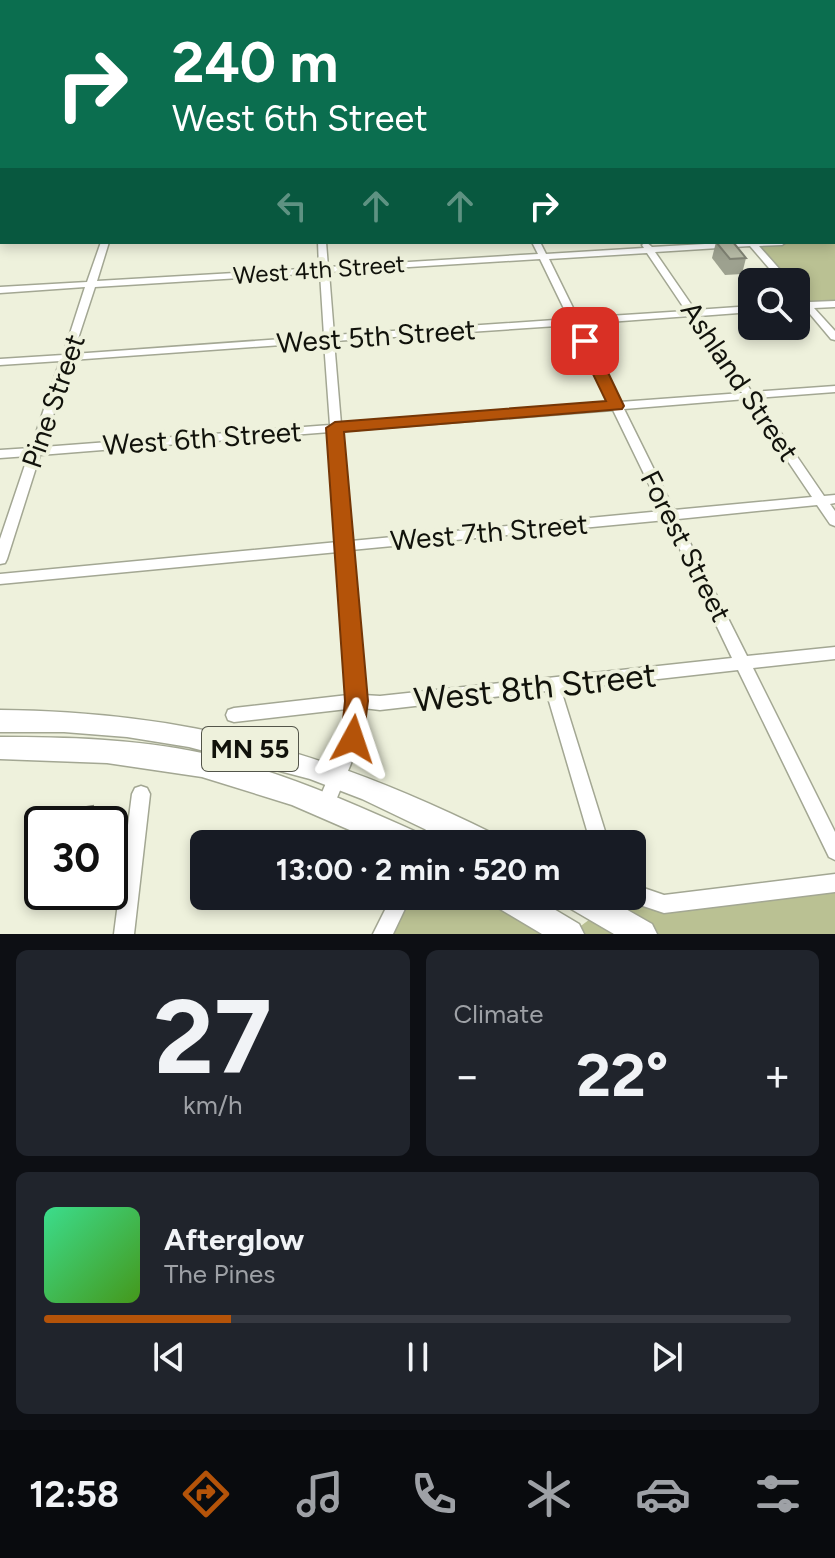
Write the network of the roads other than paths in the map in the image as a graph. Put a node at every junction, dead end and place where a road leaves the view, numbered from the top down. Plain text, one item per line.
1 (104, 244) edge
2 (322, 244) edge
3 (537, 244) edge
4 (717, 244) edge
5 (753, 244) edge
6 (647, 246) edge
7 (543, 257) junction
8 (774, 268) edge
9 (324, 270) junction
10 (92, 284) junction
11 (0, 290) edge
12 (835, 304) edge
13 (810, 306) edge
14 (738, 310) edge
15 (694, 313) junction
16 (810, 314) edge
17 (576, 322) junction
18 (835, 337) edge
19 (328, 339) junction
20 (68, 357) junction
21 (0, 362) edge
22 (835, 389) edge
23 (749, 395) junction
24 (616, 406) junction
25 (335, 428) junction
26 (36, 451) junction
27 (0, 454) edge
28 (828, 500) edge
29 (672, 515) junction
30 (835, 521) edge
31 (344, 545) junction
32 (0, 559) edge
33 (0, 579) edge
34 (835, 653) edge
35 (744, 664) junction
36 (552, 686) junction
37 (356, 701) junction
38 (234, 715) dead end
39 (0, 721) edge
40 (0, 748) edge
41 (338, 775) junction
42 (141, 794) dead end
43 (326, 804) junction
44 (439, 820) junction
45 (381, 830) edge
46 (434, 830) edge
47 (458, 830) edge
48 (596, 830) edge
49 (835, 851) edge
50 (835, 883) edge
51 (646, 898) edge
52 (395, 910) edge
53 (529, 910) edge
54 (600, 910) edge
55 (124, 934) edge
56 (383, 934) edge
57 (569, 934) edge
58 (642, 934) edge

1 - 10 street, Pine Street
2 - 9 street
3 - 7 street, Forest Street
4 - 6 street, West 4th Street
5 - 8 street
6 - 7 street, West 4th Street
6 - 15 street, Ashland Street
7 - 9 street, West 4th Street
7 - 17 street, Forest Street
9 - 10 street, West 4th Street
9 - 19 street
10 - 11 street, West 4th Street
10 - 20 street, Pine Street
12 - 13 street
14 - 15 street, West 5th Street
15 - 17 street, West 5th Street
15 - 23 street, Ashland Street
16 - 18 street
17 - 19 street, West 5th Street
17 - 24 street, Forest Street
19 - 20 street, West 5th Street
19 - 25 street
20 - 21 street, West 5th Street
20 - 26 street, Pine Street
22 - 23 street, West 6th Street
23 - 24 street, West 6th Street
23 - 28 street, Ashland Street
24 - 25 street, West 6th Street
24 - 29 street, Forest Street
25 - 26 street, West 6th Street
25 - 31 street
26 - 27 street, West 6th Street
26 - 32 street, Pine Street
28 - 29 street, West 7th Street
28 - 30 street, Ashland Street
29 - 31 street, West 7th Street
29 - 35 street, Forest Street
31 - 33 street, West 7th Street
31 - 37 street
34 - 35 street, West 8th Street
35 - 36 street, West 8th Street
35 - 49 street, Forest Street
36 - 37 street, West 8th Street
36 - 48 street
37 - 38 street, West 8th Street
37 - 41 street
39 - 41 highway, MN 55
40 - 43 highway, MN 55
41 - 43 street
41 - 44 highway, MN 55
42 - 55 street
43 - 45 highway, MN 55
44 - 46 street
44 - 47 highway, MN 55
50 - 51 street
52 - 56 street
53 - 57 highway
54 - 58 highway

